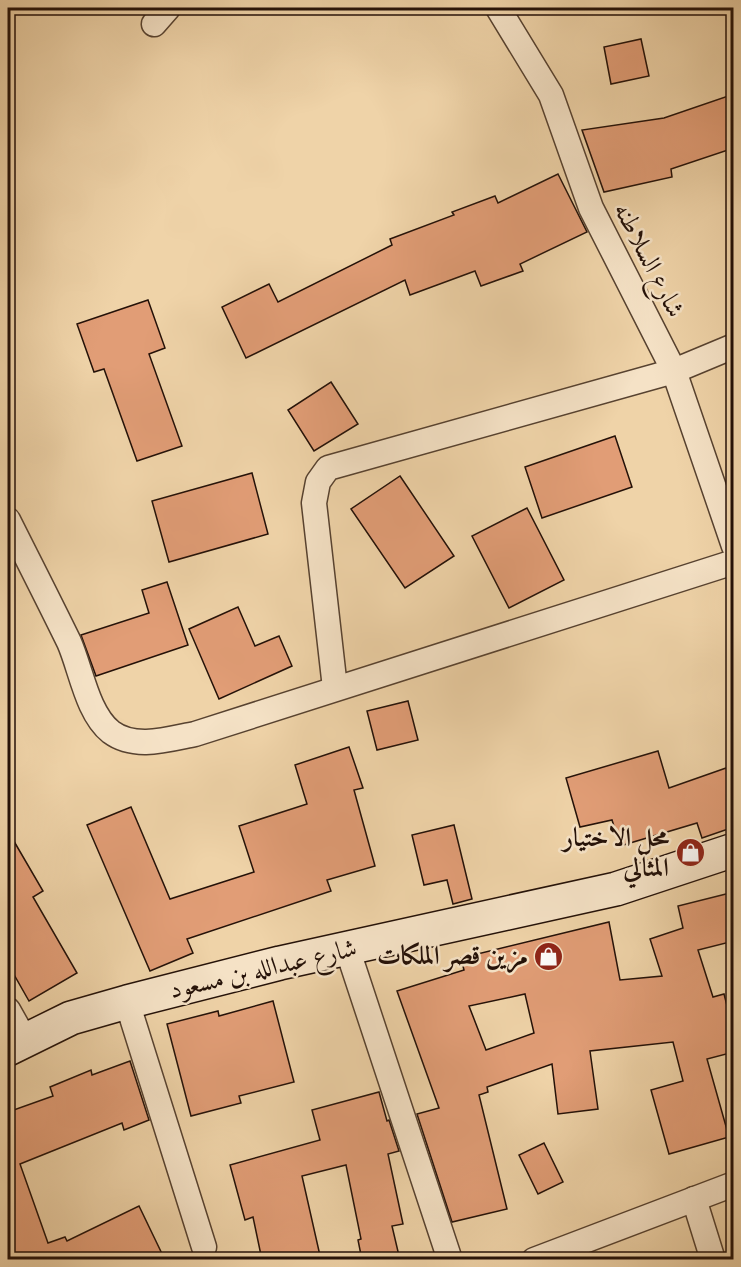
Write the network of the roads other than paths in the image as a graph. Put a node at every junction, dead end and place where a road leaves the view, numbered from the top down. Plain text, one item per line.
1 (498, 8) edge
2 (734, 345) edge
3 (674, 371) junction
4 (8, 520) edge
5 (734, 546) edge
6 (734, 562) edge
7 (335, 688) junction
8 (734, 850) edge
9 (347, 948) junction
10 (127, 1002) junction
11 (8, 1010) edge
12 (16, 1044) edge
13 (734, 1184) edge
14 (694, 1199) junction
15 (204, 1246) dead end
16 (450, 1260) edge
17 (534, 1260) edge
18 (713, 1260) edge

1 - 3 street, شارع السلاطنه
2 - 3 street
3 - 5 street, شارع السلاطنه
3 - 7 street
4 - 7 street
6 - 7 street
8 - 9 street, شارع عبدالله بن مسعود
9 - 10 street, شارع عبدالله بن مسعود
9 - 16 street
10 - 12 street, شارع عبدالله بن مسعود
10 - 15 street
11 - 12 street
13 - 14 street
14 - 17 street
14 - 18 street

